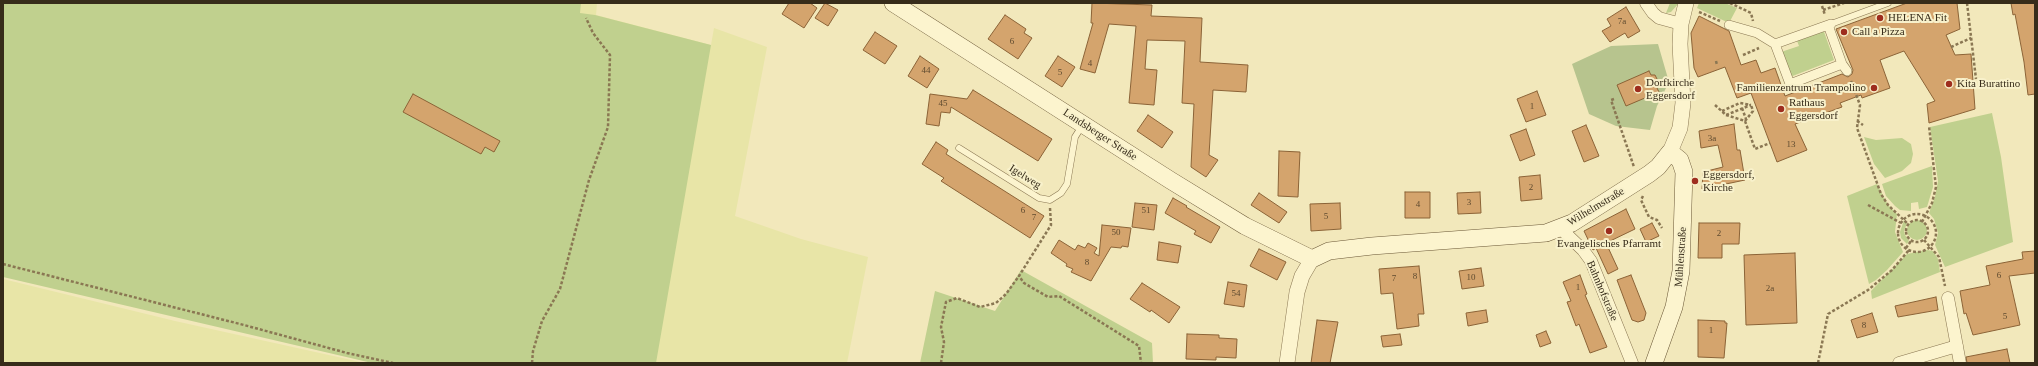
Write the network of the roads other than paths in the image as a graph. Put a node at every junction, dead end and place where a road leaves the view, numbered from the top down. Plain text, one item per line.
1 (893, 3) edge
2 (1646, 3) edge
3 (1888, 3) edge
4 (1690, 7) edge
5 (1681, 24) junction
6 (1729, 25) road end
7 (1830, 25) junction
8 (1773, 43) junction
9 (1790, 84) junction
10 (1785, 92) dead end
11 (1082, 124) junction
12 (959, 148) dead end
13 (1670, 152) junction
14 (1560, 228) junction
15 (1312, 259) junction
16 (1948, 298) road end
17 (1957, 346) junction
18 (1287, 363) edge
19 (1632, 363) edge
20 (1654, 363) edge
21 (1899, 363) edge
22 (1960, 363) edge

1 - 11 main road, Landsberger Straße
2 - 5 street
3 - 7 lane
4 - 5 street, Wilhelmstraße
5 - 13 street, Wilhelmstraße
6 - 8 street
7 - 8 street
7 - 9 street
8 - 9 street
9 - 10 street
11 - 12 lane, Igelweg
11 - 15 main road, Landsberger Straße
13 - 14 main road, Wilhelmstraße
13 - 20 main road, Mühlenstraße
14 - 15 main road, Wilhelmstraße
14 - 19 street, Bahnhofstraße
15 - 18 street
16 - 17 street
17 - 21 street
17 - 22 street

